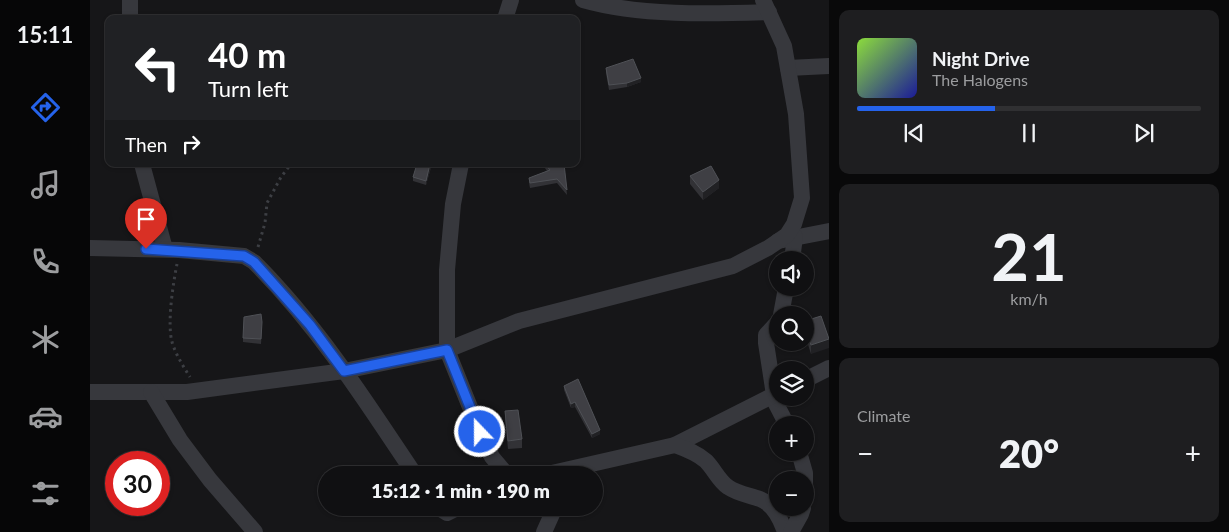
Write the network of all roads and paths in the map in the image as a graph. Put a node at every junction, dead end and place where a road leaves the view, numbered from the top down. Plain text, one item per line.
1 (130, 0) edge
2 (510, 0) edge
3 (583, 0) edge
4 (766, 6) edge
5 (130, 15) edge
6 (506, 15) edge
7 (829, 66) edge
8 (788, 68) junction
9 (143, 167) edge
10 (289, 167) edge
11 (460, 167) edge
12 (829, 231) edge
13 (795, 238) junction
14 (778, 241) junction
15 (90, 248) edge
16 (172, 250) junction
17 (793, 251) edge
18 (254, 262) junction
19 (769, 332) edge
20 (447, 350) junction
21 (769, 361) edge
22 (829, 368) edge
23 (344, 371) junction
24 (814, 376) edge
25 (199, 390) junction
26 (90, 392) edge
27 (151, 392) junction
28 (769, 398) edge
29 (675, 445) junction
30 (612, 459) junction
31 (409, 466) edge
32 (500, 466) edge
33 (582, 466) edge
34 (603, 466) edge
35 (551, 516) edge
36 (801, 516) edge
37 (256, 532) edge
38 (544, 532) edge
39 (785, 532) edge
40 (791, 532) edge

1 - 5 street
2 - 6 street
3 - 4 street
4 - 8 street
7 - 8 street
8 - 14 street
9 - 16 street
10 - 18 path
11 - 20 street
12 - 13 street
13 - 14 street
13 - 17 street
14 - 20 street
15 - 16 street
16 - 18 street
16 - 25 path
18 - 23 street
19 - 21 street
20 - 23 street
20 - 32 street
22 - 24 street
23 - 25 street
23 - 31 street
25 - 27 street
26 - 27 street
27 - 37 street
28 - 29 street
29 - 30 street
29 - 39 street
30 - 33 street
30 - 34 street
35 - 38 street
36 - 40 street

